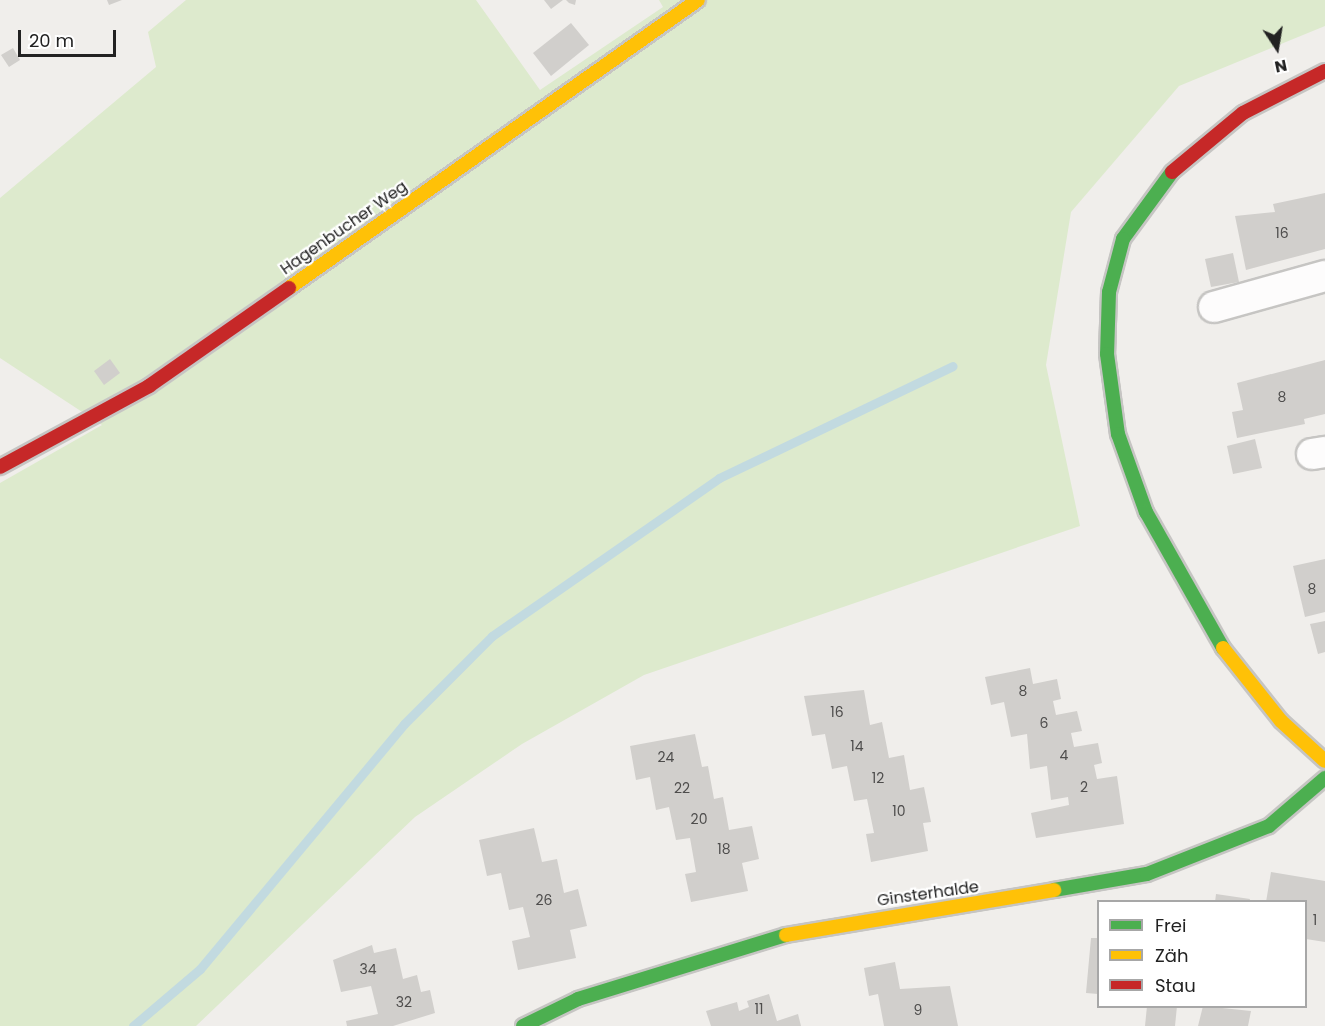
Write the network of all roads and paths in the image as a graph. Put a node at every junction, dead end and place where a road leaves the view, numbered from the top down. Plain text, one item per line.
1 (698, 0) edge
2 (1325, 71) edge
3 (1325, 276) edge
4 (1214, 307) dead end
5 (0, 467) edge
6 (1325, 761) edge
7 (1325, 778) edge
8 (523, 1026) edge

1 - 5 street, Hagenbucher Weg
2 - 6 street
3 - 4 street
7 - 8 street, Ginsterhalde

